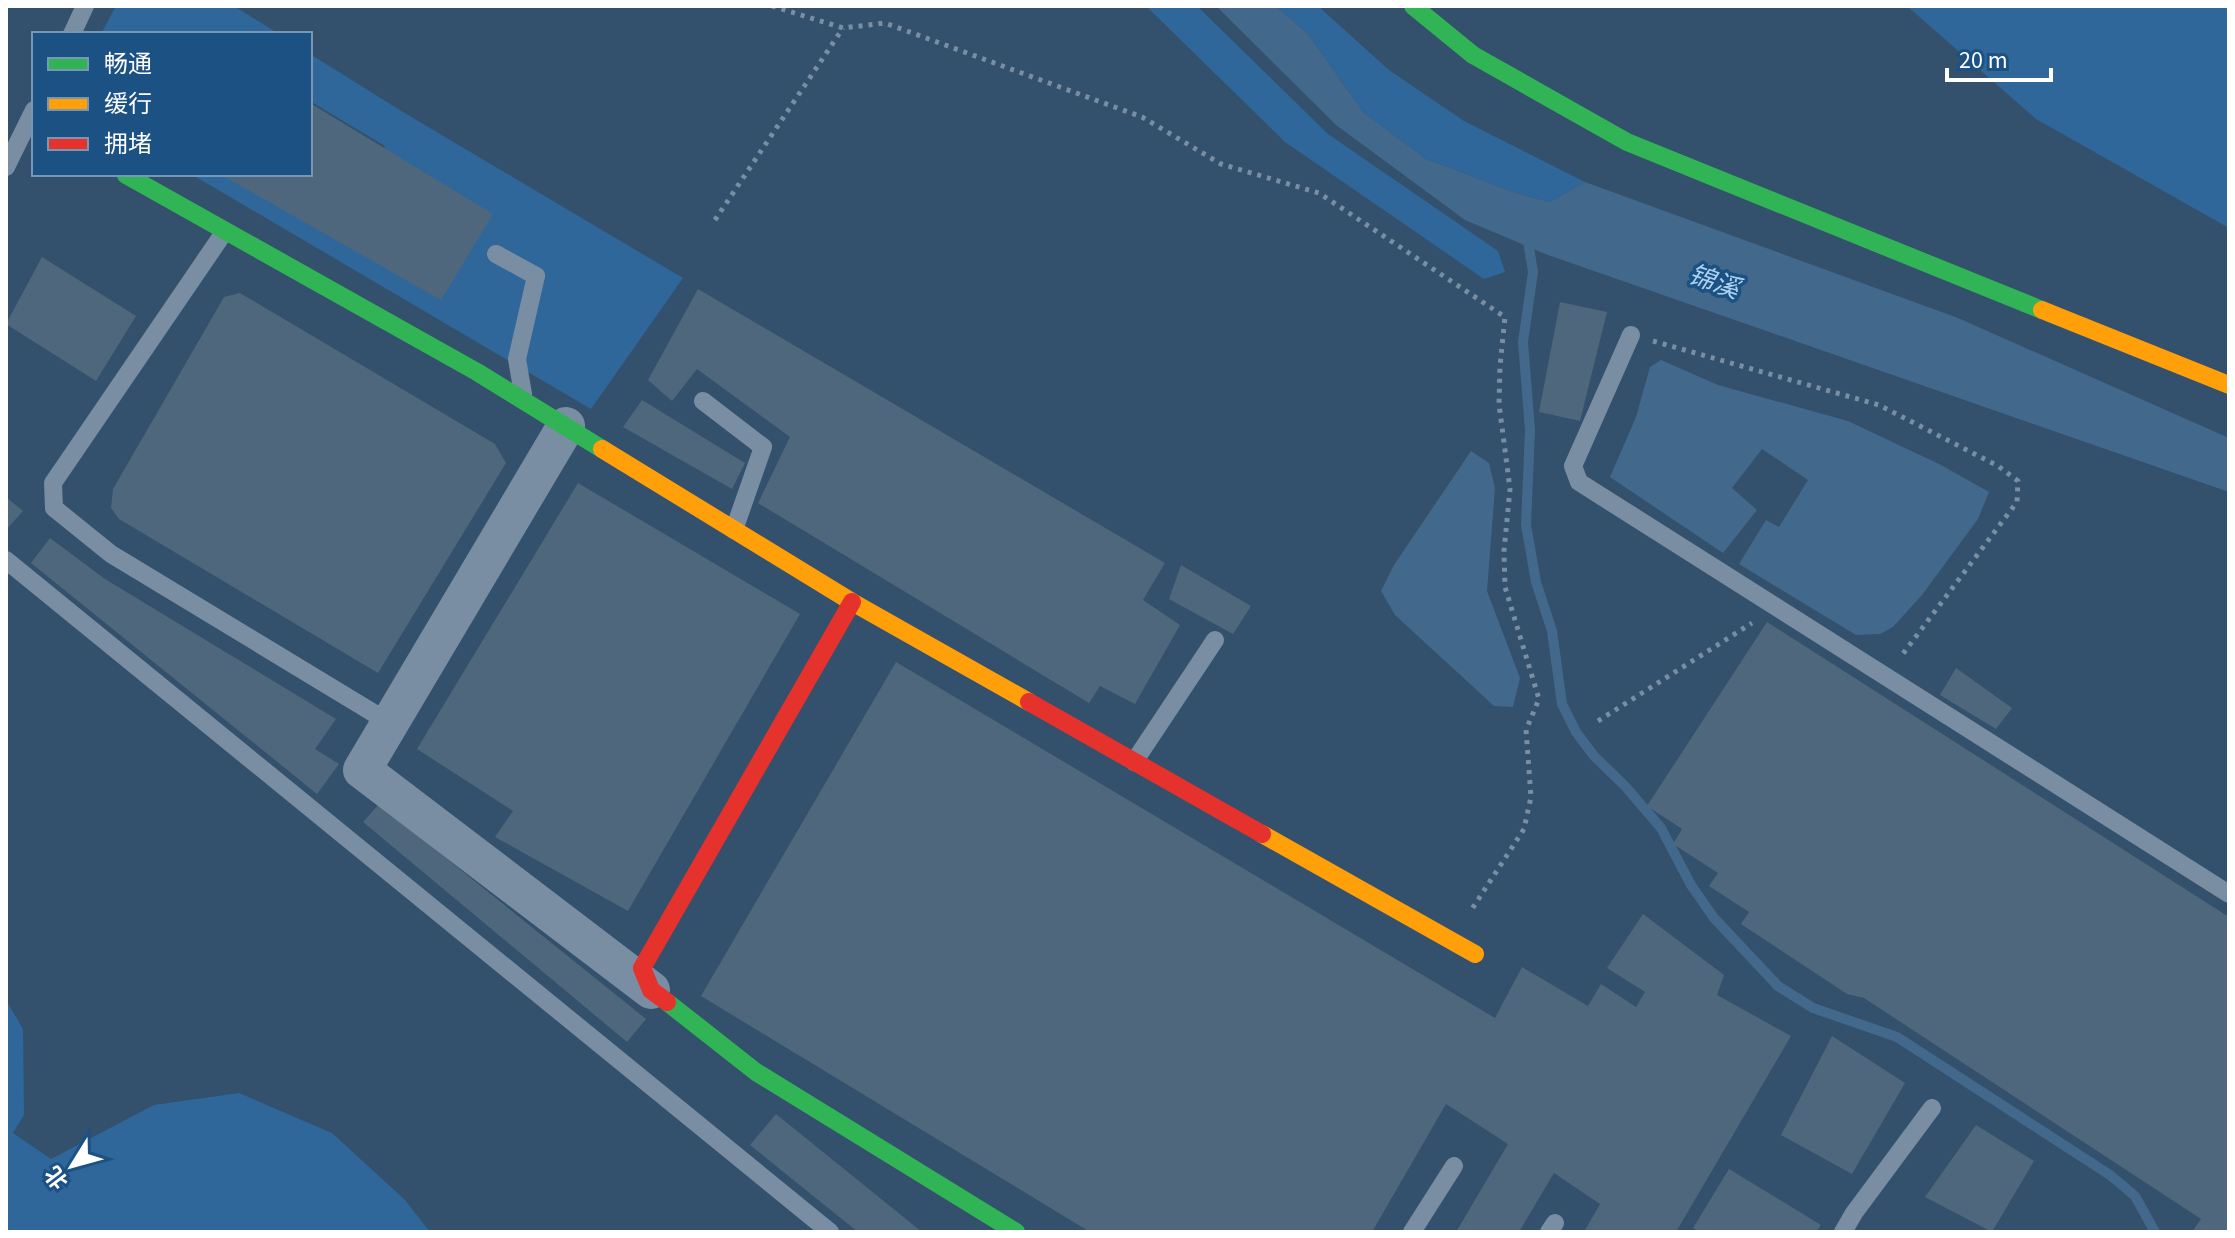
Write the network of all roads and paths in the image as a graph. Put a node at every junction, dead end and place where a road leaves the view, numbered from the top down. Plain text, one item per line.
1 (85, 6) edge
2 (772, 6) edge
3 (1413, 6) edge
4 (843, 28) junction
5 (73, 32) edge
6 (32, 114) edge
7 (6, 167) edge
8 (128, 176) edge
9 (715, 220) dead end
10 (225, 231) junction
11 (496, 254) dead end
12 (1631, 335) joint
13 (2229, 385) edge
14 (524, 401) junction
15 (703, 401) dead end
16 (566, 426) junction
17 (734, 530) junction
18 (6, 560) edge
19 (852, 602) junction
20 (1777, 606) junction
21 (1215, 640) dead end
22 (1884, 673) junction
23 (1598, 721) dead end
24 (390, 723) junction
25 (1134, 762) junction
26 (2229, 894) edge
27 (1452, 941) junction
28 (1475, 954) dead end
29 (651, 990) junction
30 (1932, 1108) dead end
31 (1454, 1166) dead end
32 (830, 1232) edge
33 (1016, 1232) edge
34 (1412, 1232) edge
35 (1843, 1232) edge

1 - 5 lane
2 - 4 path
3 - 13 street
4 - 9 path
4 - 27 path
6 - 7 lane
8 - 10 street
10 - 14 street
10 - 24 lane
11 - 14 lane
12 - 20 lane
12 - 22 path
14 - 16 street
15 - 17 lane
16 - 17 street
16 - 24 street
17 - 19 street
18 - 32 lane
19 - 25 street
19 - 29 street
20 - 22 lane
20 - 23 path
21 - 25 lane
22 - 26 lane
24 - 29 street
25 - 27 street
27 - 28 street
29 - 33 street
30 - 35 lane
31 - 34 lane

